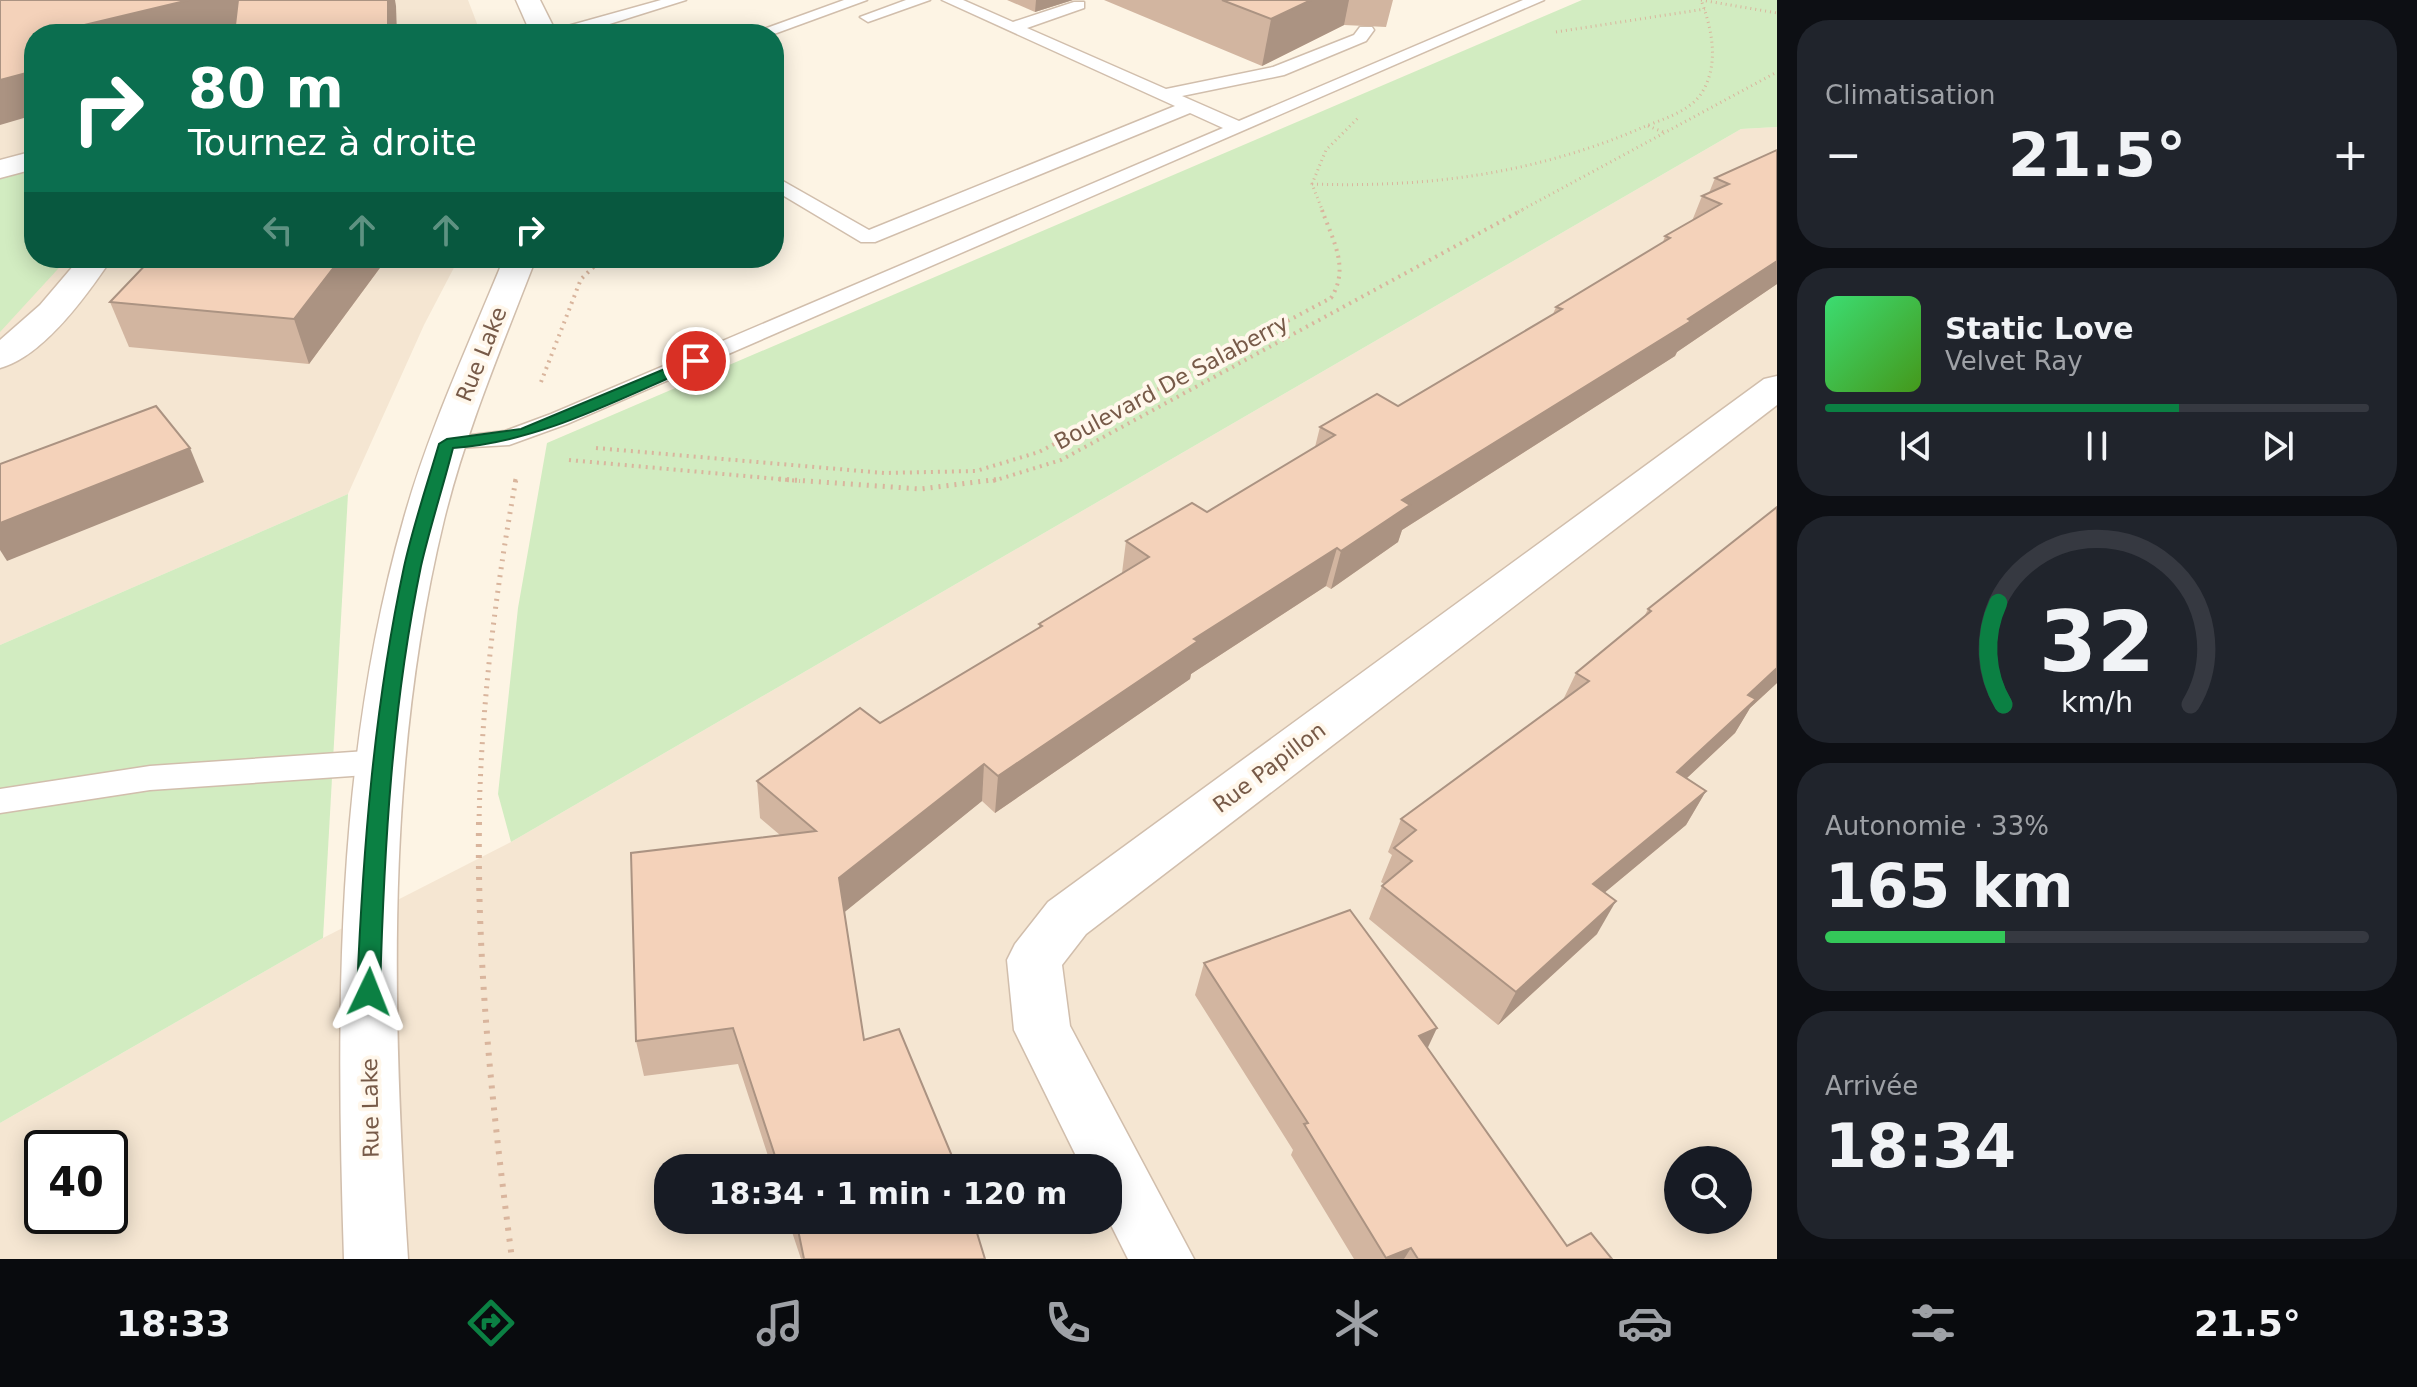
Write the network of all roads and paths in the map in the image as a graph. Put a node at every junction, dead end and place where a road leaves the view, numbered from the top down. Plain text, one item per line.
1 (528, 0) edge
2 (678, 0) edge
3 (859, 0) edge
4 (922, 0) edge
5 (950, 0) edge
6 (1536, 0) edge
7 (1701, 0) edge
8 (1079, 5) dead end
9 (1705, 9) junction
10 (1777, 13) edge
11 (868, 17) dead end
12 (541, 24) edge
13 (585, 24) edge
14 (784, 25) edge
15 (1012, 28) junction
16 (1366, 30) dead end
17 (1555, 32) dead end
18 (1777, 72) edge
19 (1162, 95) junction
20 (1189, 107) junction
21 (1360, 117) dead end
22 (1647, 126) junction
23 (1237, 127) junction
24 (1666, 133) junction
25 (24, 163) edge
26 (0, 169) edge
27 (1312, 184) junction
28 (784, 188) edge
29 (868, 238) junction
30 (914, 267) junction
31 (89, 268) edge
32 (516, 268) edge
33 (593, 268) edge
34 (0, 357) edge
35 (1166, 386) junction
36 (1777, 387) edge
37 (538, 394) dead end
38 (1180, 395) junction
39 (447, 444) junction
40 (585, 447) dead end
41 (556, 459) dead end
42 (517, 472) dead end
43 (381, 762) junction
44 (0, 801) edge
45 (376, 1259) edge
46 (512, 1259) edge
47 (1162, 1259) edge

1 - 12 street
2 - 13 lane
3 - 14 lane
4 - 11 lane
5 - 15 lane
6 - 23 lane
7 - 9 path
7 - 10 path
8 - 15 lane
9 - 17 path
9 - 22 path
15 - 19 lane
16 - 19 lane
18 - 24 path, Boulevard De Salaberry
19 - 20 lane
20 - 23 lane
20 - 29 lane
21 - 27 path
22 - 24 path
22 - 27 path
23 - 30 lane
24 - 38 path, Boulevard De Salaberry
25 - 26 street
27 - 35 path
28 - 29 lane
29 - 30 lane
30 - 39 lane
31 - 34 street
32 - 39 street, Rue Lake
33 - 37 path
35 - 38 path
35 - 40 path
36 - 47 street, Rue Papillon
38 - 41 path, Boulevard De Salaberry
39 - 43 street, Rue Lake
42 - 46 path
43 - 44 lane
43 - 45 street, Rue Lake

